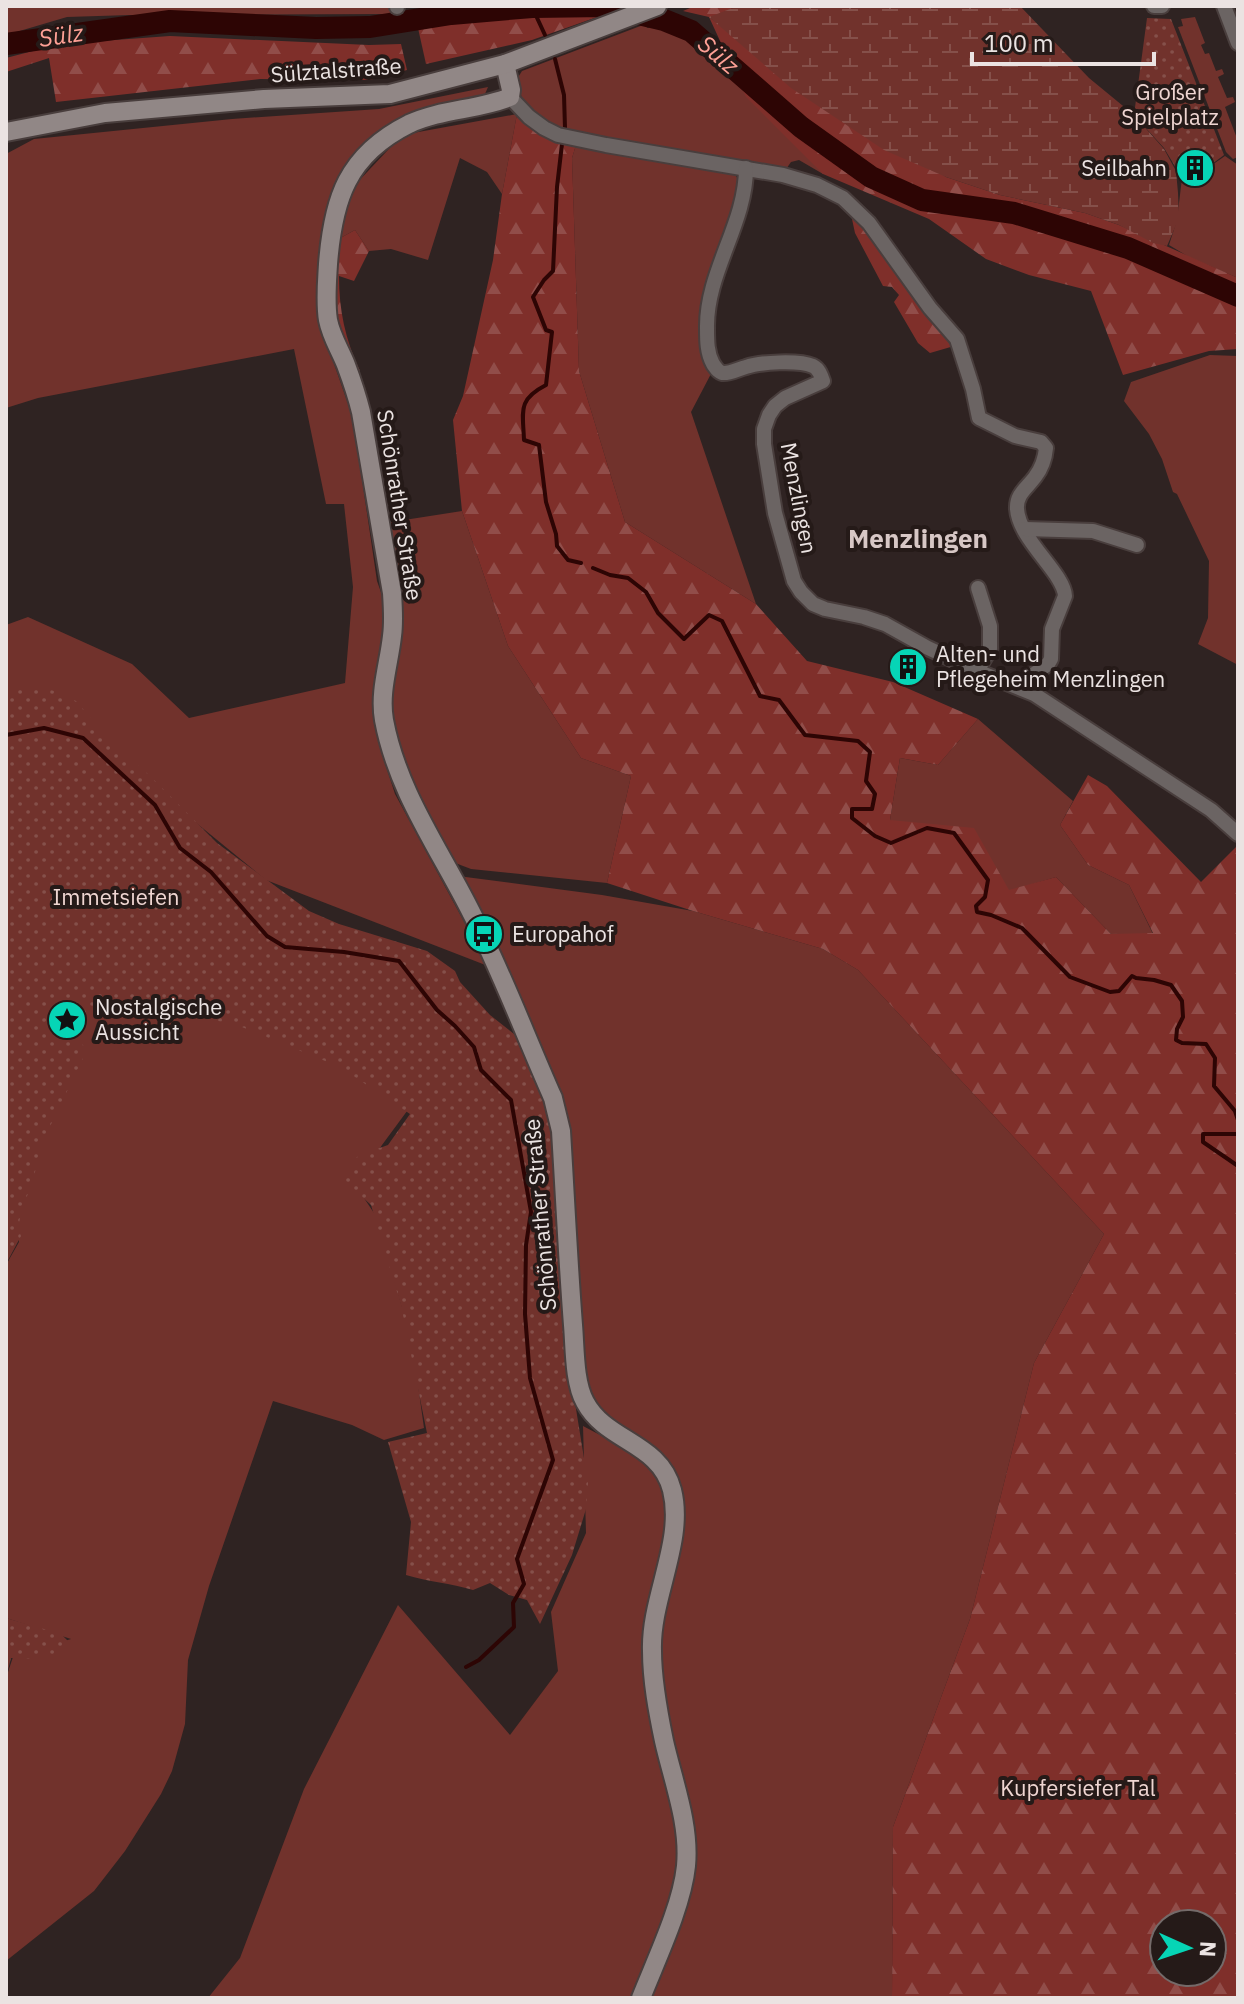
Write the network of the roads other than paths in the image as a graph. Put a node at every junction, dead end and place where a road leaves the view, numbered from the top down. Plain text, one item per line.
1 (657, 6) edge
2 (1154, 6) edge
3 (1162, 6) edge
4 (1224, 6) edge
5 (1238, 43) edge
6 (498, 65) junction
7 (510, 97) junction
8 (490, 103) junction
9 (6, 132) edge
10 (746, 168) junction
11 (1025, 529) junction
12 (1137, 545) dead end
13 (978, 588) dead end
14 (977, 671) junction
15 (1018, 686) junction
16 (1238, 834) edge
17 (641, 1998) edge

1 - 6 street, Sülztalstraße
2 - 3 street
4 - 5 street
6 - 7 street
6 - 8 street
6 - 9 street, Sülztalstraße
7 - 8 street, Schönrather Straße
7 - 10 street
8 - 17 street, Schönrather Straße
10 - 11 street
10 - 14 street, Menzlingen
11 - 12 street
11 - 15 street
13 - 14 street
14 - 15 street, Menzlingen
15 - 16 street, Menzlingen

